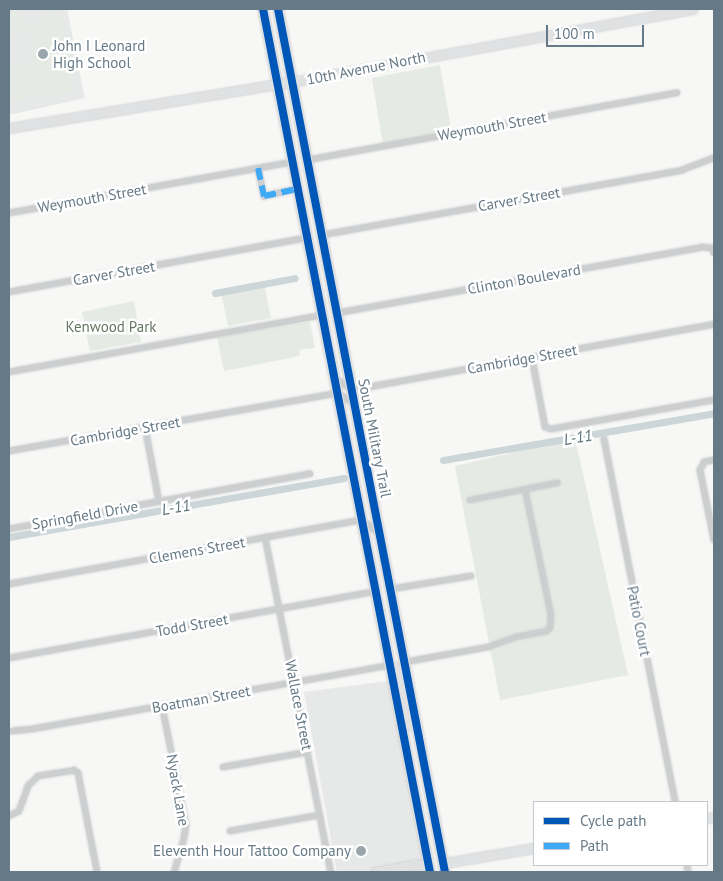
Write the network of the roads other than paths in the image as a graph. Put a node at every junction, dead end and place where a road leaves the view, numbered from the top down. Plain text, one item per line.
1 (263, 9) edge
2 (278, 9) edge
3 (692, 9) edge
4 (291, 82) junction
5 (278, 84) junction
6 (677, 93) dead end
7 (9, 128) edge
8 (714, 158) edge
9 (307, 160) junction
10 (293, 162) junction
11 (258, 168) junction
12 (298, 189) junction
13 (9, 213) edge
14 (322, 235) junction
15 (307, 238) junction
16 (713, 250) edge
17 (9, 292) edge
18 (337, 313) junction
19 (322, 315) junction
20 (714, 324) edge
21 (532, 358) junction
22 (9, 372) edge
23 (334, 377) junction
24 (352, 390) junction
25 (338, 393) junction
26 (714, 400) edge
27 (355, 404) junction
28 (145, 427) junction
29 (604, 439) dead end
30 (9, 451) edge
31 (714, 460) edge
32 (310, 474) dead end
33 (557, 483) dead end
34 (525, 490) junction
35 (470, 500) dead end
36 (159, 502) junction
37 (362, 520) junction
38 (9, 528) edge
39 (380, 535) junction
40 (265, 537) junction
41 (714, 540) edge
42 (471, 576) dead end
43 (9, 584) edge
44 (390, 589) junction
45 (376, 591) junction
46 (281, 609) junction
47 (380, 614) junction
48 (9, 658) edge
49 (405, 662) junction
50 (390, 665) junction
51 (295, 682) junction
52 (162, 706) junction
53 (418, 729) junction
54 (12, 731) dead end
55 (308, 752) junction
56 (223, 768) dead end
57 (414, 785) junction
58 (675, 801) edge
59 (320, 815) junction
60 (9, 816) edge
61 (230, 831) dead end
62 (533, 848) edge
63 (445, 868) edge
64 (432, 870) edge
65 (97, 872) edge
66 (174, 872) edge
67 (331, 872) edge
68 (375, 872) edge

1 - 5 main road, South Military Trail
2 - 4 main road, South Military Trail
3 - 4 street, 10th Avenue North
4 - 5 street, 10th Avenue North
4 - 9 main road, South Military Trail
5 - 7 street, 10th Avenue North
5 - 10 main road, South Military Trail
6 - 9 street, Weymouth Street
8 - 14 street, Carver Street
9 - 14 main road, South Military Trail
10 - 11 street, Weymouth Street
10 - 12 main road, South Military Trail
11 - 12 street
11 - 13 street, Weymouth Street
12 - 15 main road, South Military Trail
14 - 18 main road, South Military Trail
15 - 17 street, Carver Street
15 - 19 main road, South Military Trail
16 - 18 street, Clinton Boulevard
18 - 24 main road, South Military Trail
19 - 22 street
19 - 23 main road, South Military Trail
20 - 21 street, Cambridge Street
21 - 24 street, Cambridge Street
21 - 26 street
23 - 24 street
23 - 25 main road, South Military Trail
24 - 27 main road, South Military Trail
25 - 27 street
25 - 28 street, Cambridge Street
25 - 37 main road, South Military Trail
27 - 39 main road, South Military Trail
28 - 30 street, Cambridge Street
28 - 36 street
29 - 58 street, Patio Court
31 - 41 street
32 - 36 street, Springfield Drive
33 - 34 street
34 - 35 street
34 - 49 street
36 - 38 street, Springfield Drive
37 - 39 street
37 - 40 street, Clemens Street
37 - 45 main road, South Military Trail
39 - 44 main road, South Military Trail
40 - 43 street, Clemens Street
40 - 46 street, Wallace Street
42 - 44 street
44 - 49 main road, South Military Trail
45 - 46 street, Todd Street
45 - 47 main road, South Military Trail
46 - 48 street, Todd Street
46 - 51 street, Wallace Street
47 - 49 main road
47 - 50 main road, South Military Trail
49 - 53 main road, South Military Trail
50 - 51 street, Boatman Street
50 - 53 main road
50 - 57 main road, South Military Trail
51 - 52 street, Boatman Street
51 - 55 street, Wallace Street
52 - 54 street, Boatman Street
52 - 66 street, Nyack Lane
53 - 63 main road, South Military Trail
55 - 56 street
55 - 59 street, Wallace Street
57 - 63 main road
57 - 64 main road, South Military Trail
59 - 61 street
59 - 67 street, Wallace Street
60 - 65 street
62 - 63 street
64 - 68 street

